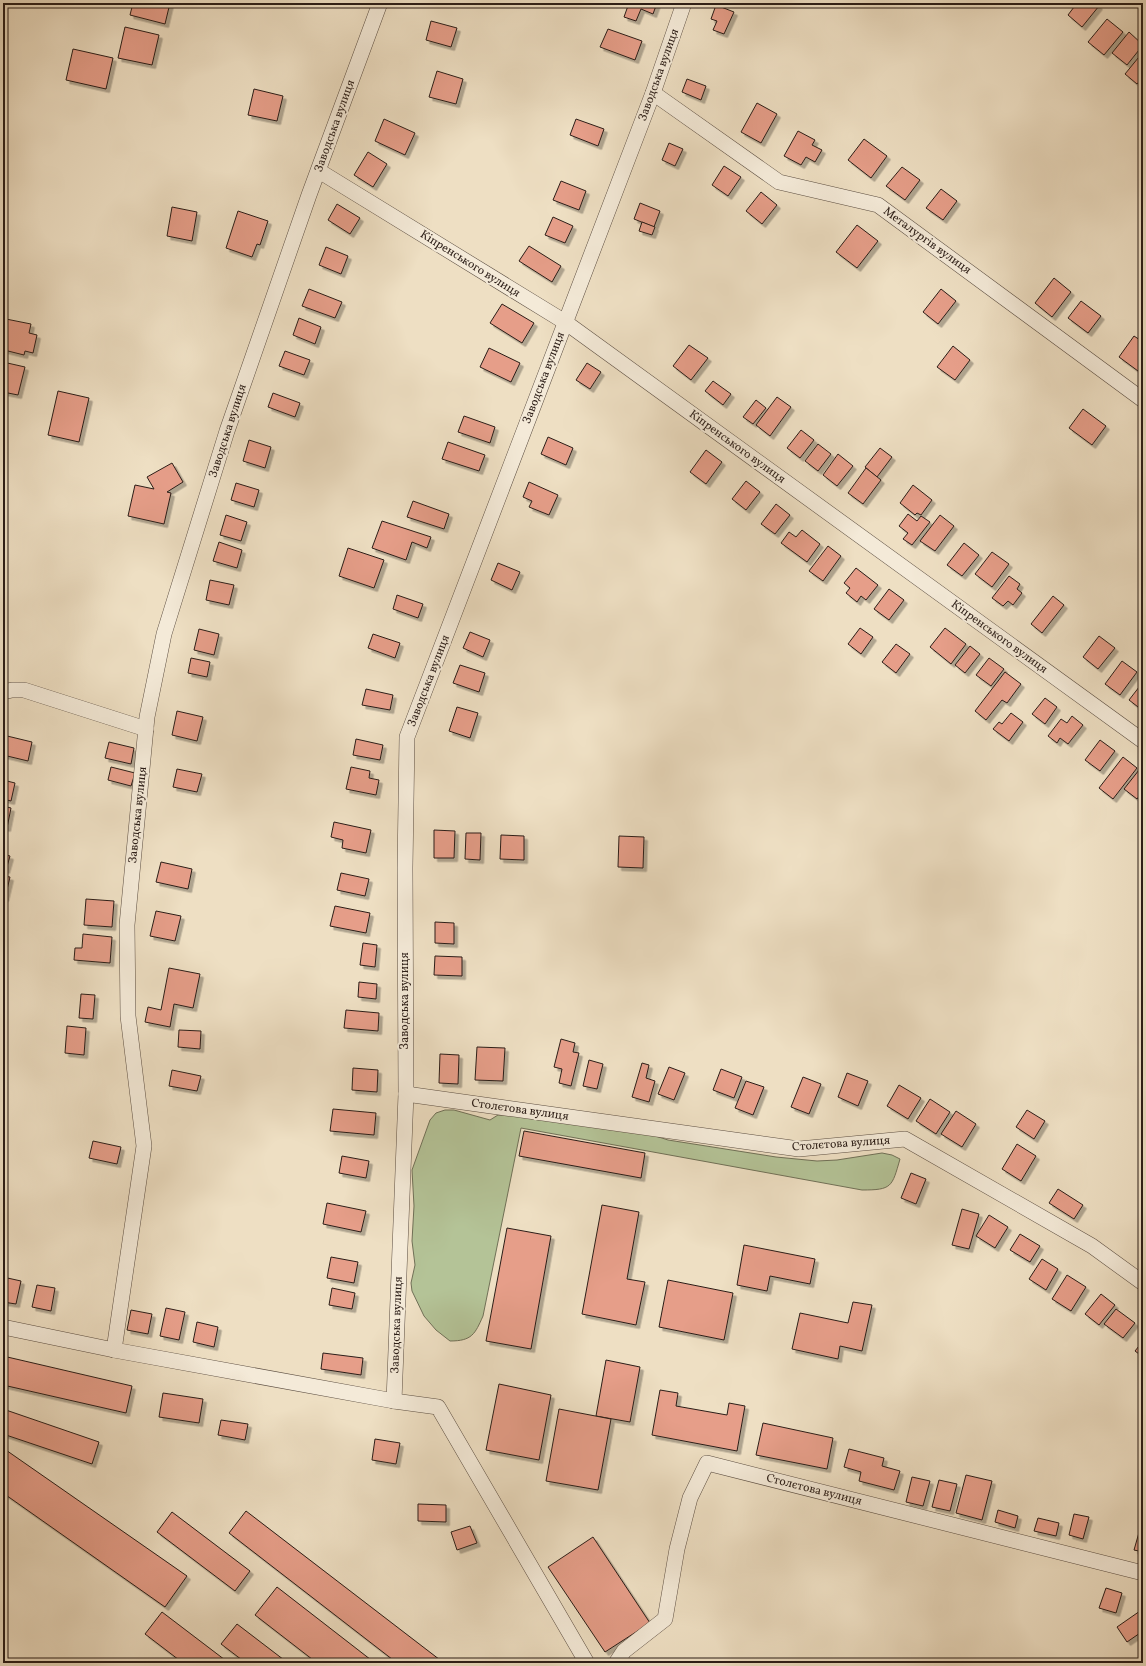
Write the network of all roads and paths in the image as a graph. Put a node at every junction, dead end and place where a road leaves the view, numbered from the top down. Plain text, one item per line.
1 (380, 3) edge
2 (684, 3) edge
3 (653, 93) junction
4 (319, 171) junction
5 (566, 322) junction
6 (1143, 400) edge
7 (3, 692) edge
8 (146, 730) junction
9 (1143, 741) edge
10 (406, 1094) junction
11 (1143, 1283) edge
12 (3, 1327) edge
13 (114, 1350) junction
14 (394, 1401) junction
15 (1143, 1573) edge
16 (587, 1663) edge
17 (616, 1663) edge

1 - 4 street, Заводська вулиця
2 - 3 street, Заводська вулиця
3 - 5 street, Заводська вулиця
3 - 6 street, Металургів вулиця
4 - 5 street, Кіпренського вулиця
4 - 8 street, Заводська вулиця
5 - 9 street, Кіпренського вулиця
5 - 10 street, Заводська вулиця
7 - 8 street
8 - 13 street, Заводська вулиця
10 - 11 street, Столєтова вулиця
10 - 14 street, Заводська вулиця
12 - 13 street
13 - 14 street
14 - 16 street
15 - 17 street, Столєтова вулиця

